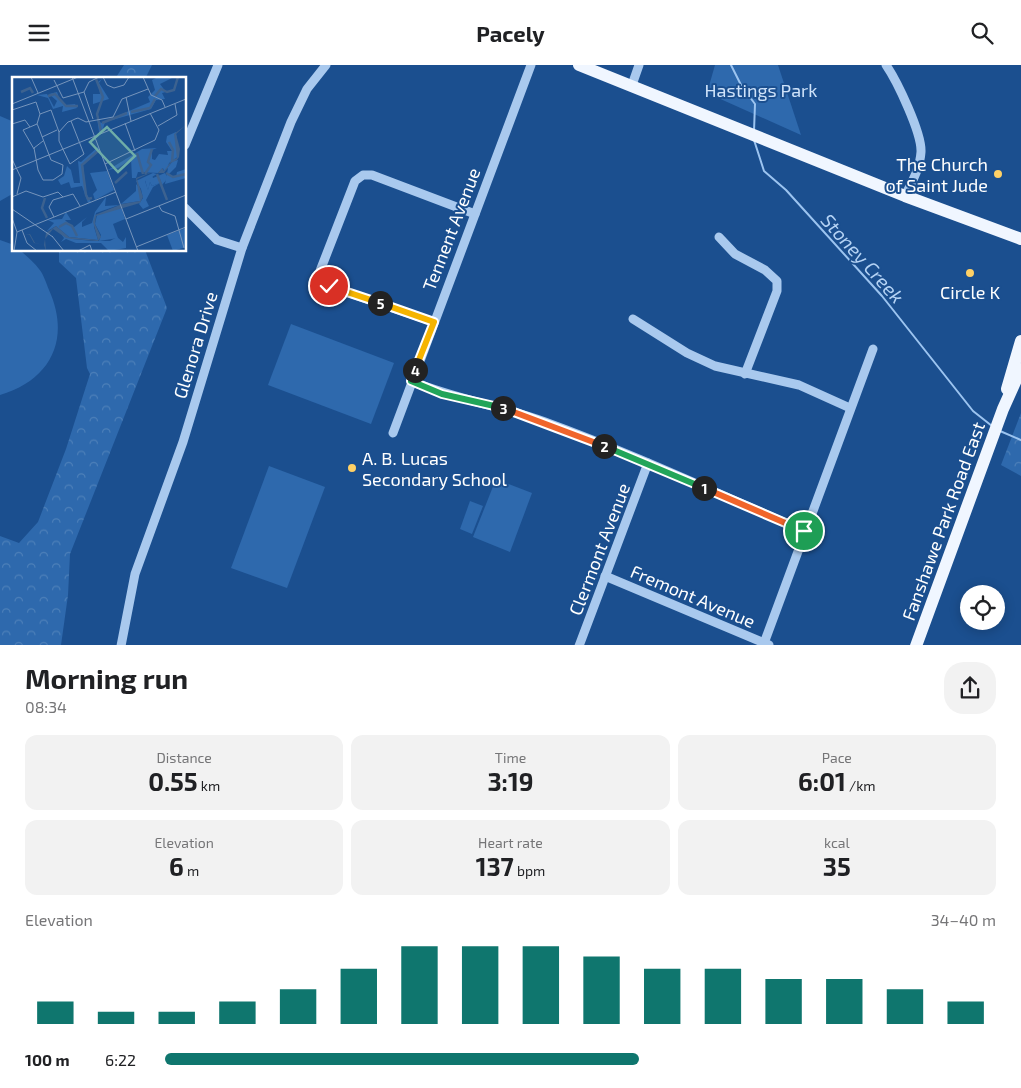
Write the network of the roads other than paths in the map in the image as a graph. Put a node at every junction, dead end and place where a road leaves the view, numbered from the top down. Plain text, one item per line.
1 (218, 65) edge
2 (326, 65) edge
3 (532, 65) edge
4 (578, 65) edge
5 (639, 65) edge
6 (886, 65) edge
7 (632, 85) junction
8 (186, 143) edge
9 (905, 196) junction
10 (186, 209) edge
11 (475, 214) junction
12 (719, 237) dead end
13 (1021, 239) edge
14 (242, 248) junction
15 (633, 319) dead end
16 (434, 322) junction
17 (1021, 341) edge
18 (872, 349) dead end
19 (1021, 369) edge
20 (745, 374) junction
21 (411, 381) junction
22 (850, 408) junction
23 (1002, 409) junction
24 (393, 433) dead end
25 (648, 463) junction
26 (804, 531) junction
27 (606, 576) junction
28 (121, 645) edge
29 (579, 645) edge
30 (765, 645) edge
31 (916, 645) edge

1 - 8 street
2 - 14 street, Glenora Drive
3 - 11 street, Tennent Avenue
4 - 7 main road
5 - 7 street
6 - 9 street
7 - 9 main road
9 - 13 main road
10 - 14 street
11 - 16 street, Tennent Avenue
11 - 16 street
12 - 20 street
14 - 28 street, Glenora Drive
15 - 20 street
16 - 21 street, Tennent Avenue
17 - 23 main road, Fanshawe Park Road East
18 - 22 street
19 - 23 main road, Fanshawe Park Road East
20 - 22 street
21 - 24 street, Tennent Avenue
21 - 25 street
22 - 26 street
23 - 31 main road, Fanshawe Park Road East
25 - 26 street
25 - 27 street, Clermont Avenue
26 - 30 street
27 - 29 street, Clermont Avenue
27 - 30 street, Fremont Avenue

